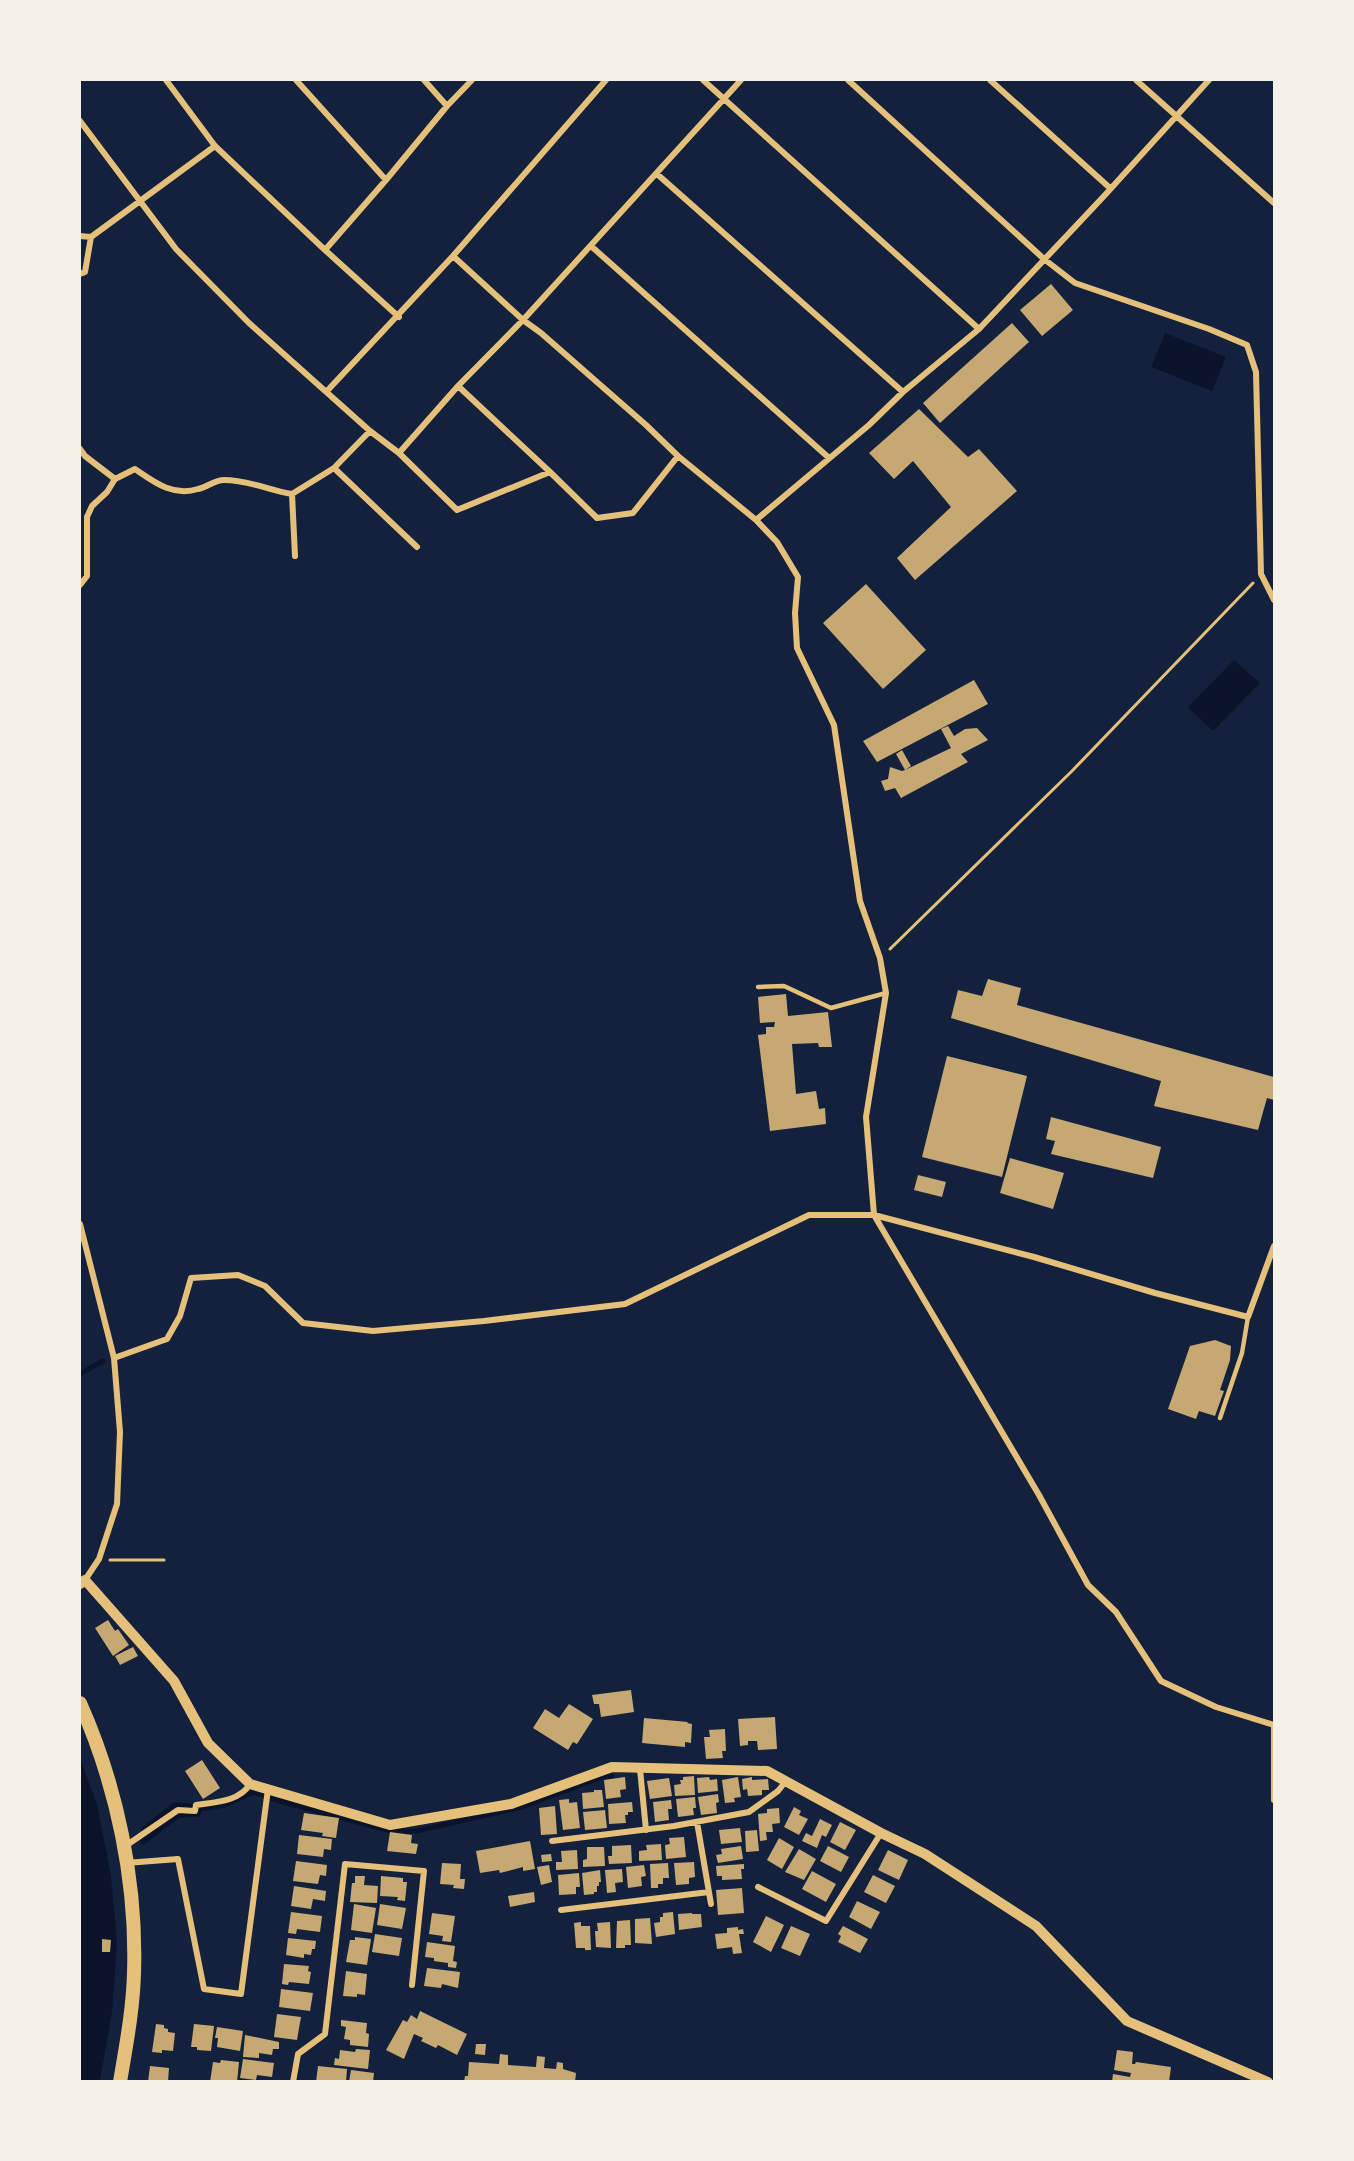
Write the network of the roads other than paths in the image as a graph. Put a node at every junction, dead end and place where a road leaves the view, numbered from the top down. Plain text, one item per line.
1 (166, 80) edge
2 (296, 80) edge
3 (424, 80) edge
4 (472, 80) edge
5 (606, 80) edge
6 (703, 80) edge
7 (741, 80) edge
8 (848, 80) edge
9 (990, 80) edge
10 (1136, 80) edge
11 (1209, 80) edge
12 (723, 99) junction
13 (447, 106) junction
14 (1177, 116) junction
15 (80, 122) edge
16 (215, 146) junction
17 (657, 174) junction
18 (386, 180) junction
19 (1110, 188) junction
20 (138, 202) junction
21 (1275, 203) edge
22 (80, 236) edge
23 (91, 237) junction
24 (591, 246) junction
25 (325, 250) junction
26 (453, 256) junction
27 (1044, 259) junction
28 (80, 274) edge
29 (399, 316) junction
30 (523, 320) junction
31 (979, 329) junction
32 (458, 386) junction
33 (327, 391) junction
34 (903, 392) junction
35 (370, 431) junction
36 (80, 449) edge
37 (399, 453) junction
38 (678, 456) junction
39 (828, 457) junction
40 (334, 468) junction
41 (550, 472) junction
42 (115, 479) junction
43 (292, 495) junction
44 (756, 520) junction
45 (417, 547) dead end
46 (295, 556) dead end
47 (80, 585) edge
48 (1275, 600) edge
49 (759, 987) dead end
50 (886, 993) junction
51 (874, 1215) junction
52 (80, 1224) edge
53 (1275, 1246) edge
54 (1248, 1317) junction
55 (114, 1358) junction
56 (1220, 1419) dead end
57 (82, 1582) edge
58 (80, 1703) edge
59 (1274, 1725) edge
60 (640, 1769) junction
61 (786, 1781) junction
62 (250, 1784) junction
63 (268, 1789) junction
64 (1275, 1800) edge
65 (697, 1822) junction
66 (646, 1830) junction
67 (881, 1833) junction
68 (552, 1841) dead end
69 (123, 1848) junction
70 (126, 1863) junction
71 (759, 1887) dead end
72 (709, 1892) junction
73 (711, 1904) dead end
74 (561, 1910) dead end
75 (412, 1985) dead end
76 (120, 2082) edge
77 (294, 2082) edge
78 (1268, 2082) edge

1 - 16 street
2 - 18 street
3 - 13 street
4 - 13 street
5 - 26 street
6 - 12 street
7 - 12 street
8 - 27 street
9 - 19 street
10 - 14 street
11 - 14 street
12 - 17 street
12 - 31 street
13 - 18 street
14 - 19 street
14 - 21 street
15 - 20 street
16 - 20 street
16 - 25 street
17 - 24 street
17 - 34 street
18 - 25 street
19 - 27 street
20 - 23 street
20 - 33 street
22 - 23 street
23 - 28 street
24 - 30 street
24 - 39 street
25 - 29 street
26 - 29 street
26 - 30 street
27 - 31 street
27 - 48 street
29 - 33 street
30 - 32 street
30 - 38 street
31 - 34 street
32 - 37 street
32 - 41 street
33 - 35 street
34 - 39 street
35 - 37 street
35 - 40 street
36 - 42 street
37 - 41 street
38 - 41 street
38 - 44 street
39 - 44 street
40 - 43 street
40 - 45 street
42 - 43 street
42 - 47 street
43 - 46 street
44 - 50 street
49 - 50 lane
50 - 51 street
51 - 54 street
51 - 55 street
51 - 59 street
52 - 55 street
53 - 54 street
54 - 56 lane
55 - 57 street
57 - 62 street
58 - 69 main road
59 - 64 street
60 - 61 street
60 - 63 street
60 - 66 street
61 - 65 street
61 - 67 street
62 - 63 street
62 - 69 street
63 - 70 street
65 - 66 street
65 - 72 street
66 - 68 street
67 - 71 street
67 - 78 street
69 - 70 main road
70 - 76 main road
72 - 73 street
72 - 74 street
75 - 77 street

